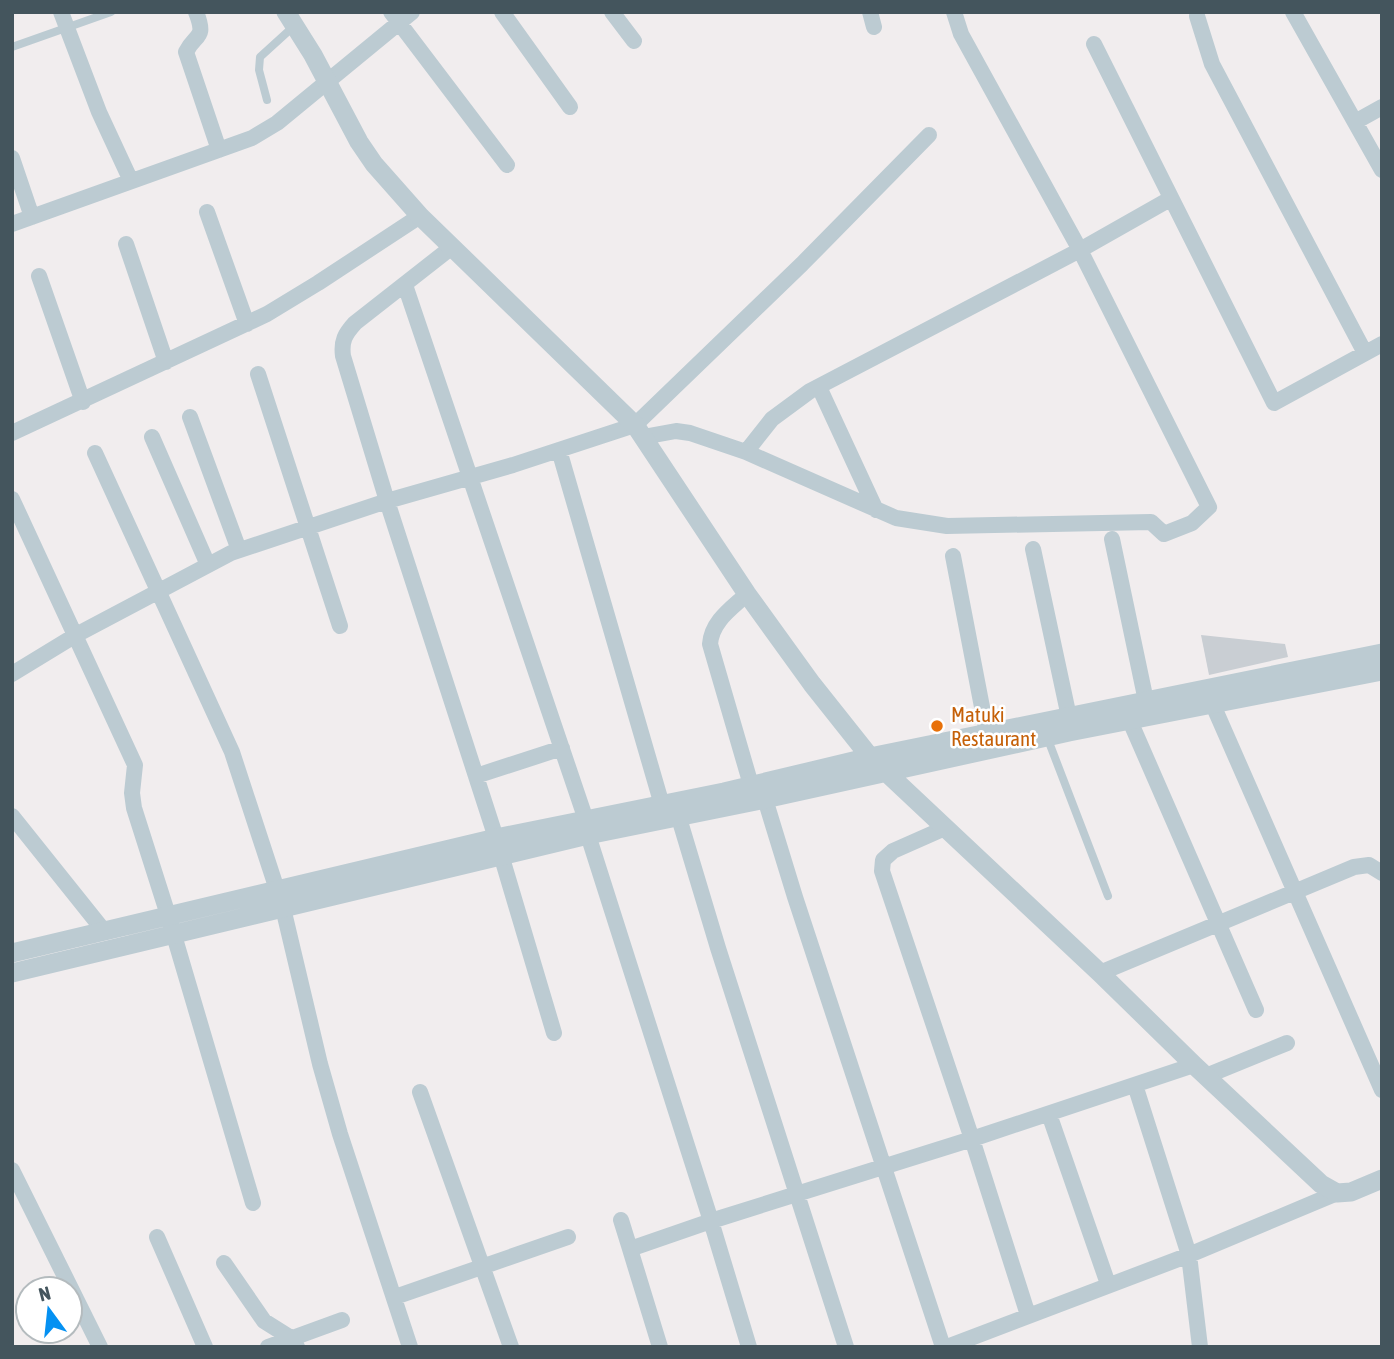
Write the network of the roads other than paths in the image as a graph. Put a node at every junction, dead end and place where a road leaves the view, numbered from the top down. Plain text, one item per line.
1 (61, 12) edge
2 (111, 12) edge
3 (196, 12) edge
4 (412, 12) edge
5 (502, 12) edge
6 (612, 12) edge
7 (954, 12) edge
8 (1293, 12) edge
9 (1196, 16) dead end
10 (394, 18) edge
11 (291, 19) edge
12 (67, 29) junction
13 (634, 41) dead end
14 (1094, 44) dead end
15 (12, 47) edge
16 (326, 82) junction
17 (267, 100) dead end
18 (570, 107) dead end
19 (1382, 107) edge
20 (1354, 121) junction
21 (929, 135) dead end
22 (219, 150) junction
23 (12, 158) edge
24 (507, 165) dead end
25 (1382, 170) edge
26 (131, 181) junction
27 (1170, 199) junction
28 (207, 212) dead end
29 (420, 216) junction
30 (32, 217) junction
31 (12, 224) edge
32 (126, 244) dead end
33 (452, 247) junction
34 (1080, 250) junction
35 (39, 276) dead end
36 (405, 285) junction
37 (247, 324) junction
38 (1382, 344) edge
39 (1365, 354) junction
40 (166, 362) junction
41 (258, 374) dead end
42 (819, 387) junction
43 (83, 402) junction
44 (190, 416) dead end
45 (639, 431) junction
46 (12, 433) edge
47 (152, 438) dead end
48 (559, 450) junction
49 (746, 452) junction
50 (95, 453) dead end
51 (470, 476) junction
52 (12, 499) edge
53 (387, 502) junction
54 (876, 509) junction
55 (308, 528) junction
56 (1112, 539) dead end
57 (1033, 549) dead end
58 (239, 550) junction
59 (953, 556) dead end
60 (208, 565) junction
61 (159, 592) junction
62 (747, 594) junction
63 (340, 626) dead end
64 (76, 635) junction
65 (1382, 653) edge
66 (1382, 671) edge
67 (12, 674) edge
68 (1146, 701) junction
69 (1213, 705) junction
70 (1069, 717) junction
71 (1130, 721) junction
72 (987, 733) junction
73 (1047, 737) junction
74 (562, 748) junction
75 (870, 757) junction
76 (886, 772) junction
77 (476, 776) junction
78 (758, 792) junction
79 (662, 805) junction
80 (12, 816) edge
81 (679, 818) junction
82 (587, 827) junction
83 (946, 828) junction
84 (499, 846) junction
85 (1382, 873) edge
86 (1296, 891) junction
87 (1108, 896) dead end
88 (280, 899) junction
89 (168, 915) junction
90 (1217, 924) junction
91 (104, 931) junction
92 (174, 934) junction
93 (12, 953) edge
94 (1100, 973) junction
95 (12, 974) edge
96 (1255, 1010) dead end
97 (554, 1033) dead end
98 (1287, 1043) dead end
99 (1376, 1062) edge
100 (1200, 1071) junction
101 (1135, 1085) junction
102 (1382, 1090) edge
103 (420, 1093) dead end
104 (1049, 1114) junction
105 (972, 1139) junction
106 (884, 1167) junction
107 (12, 1170) edge
108 (1382, 1179) edge
109 (798, 1193) junction
110 (1337, 1193) junction
111 (253, 1203) dead end
112 (621, 1220) dead end
113 (711, 1221) junction
114 (157, 1237) dead end
115 (568, 1237) dead end
116 (630, 1249) junction
117 (1189, 1255) junction
118 (224, 1263) dead end
119 (482, 1267) junction
120 (1108, 1284) junction
121 (395, 1297) junction
122 (1028, 1315) junction
123 (342, 1320) dead end
124 (294, 1342) edge
125 (100, 1347) edge
126 (205, 1347) edge
127 (268, 1347) edge
128 (410, 1347) edge
129 (511, 1347) edge
130 (660, 1347) edge
131 (749, 1347) edge
132 (846, 1347) edge
133 (945, 1347) edge
134 (1200, 1347) edge

1 - 12 street
2 - 12 lane
3 - 22 street
4 - 10 street
5 - 18 street
6 - 13 street
7 - 34 street
8 - 20 street
9 - 39 street
10 - 16 street
10 - 24 street
11 - 16 street
11 - 17 lane
12 - 15 lane
12 - 26 street
14 - 27 street
16 - 22 street
16 - 29 street
19 - 20 street
20 - 25 street
21 - 45 street
22 - 26 street
23 - 30 street
26 - 30 street
27 - 34 street
27 - 39 street
28 - 37 street
29 - 33 street
29 - 37 street
30 - 31 street
32 - 40 street
33 - 36 street
33 - 45 street
34 - 42 street
34 - 54 street
35 - 43 street
36 - 51 street
36 - 53 street
37 - 40 street
38 - 39 street
40 - 43 street
41 - 55 street
42 - 49 street
42 - 54 street
43 - 46 street
44 - 58 street
45 - 48 street
45 - 49 street
45 - 62 street
47 - 60 street
48 - 51 street
48 - 79 street
49 - 54 street
50 - 61 street
51 - 53 street
51 - 74 street
52 - 64 street
53 - 55 street
53 - 77 street
55 - 58 street
55 - 63 street
56 - 68 street
57 - 70 street
58 - 60 street
59 - 72 street
60 - 61 street
61 - 64 street
61 - 88 street
62 - 75 street
62 - 78 street
64 - 67 street
64 - 89 street
65 - 68 street
66 - 69 street
68 - 70 street
69 - 71 street
69 - 86 street
70 - 72 street
71 - 73 street
71 - 90 street
72 - 75 street
73 - 76 street
73 - 87 lane
74 - 77 street
74 - 82 street
75 - 76 street
75 - 78 street
76 - 78 street
76 - 83 street
77 - 84 street
78 - 79 street
78 - 81 street
78 - 106 street
79 - 82 street
80 - 91 street
81 - 82 street
81 - 109 street
82 - 84 street
82 - 113 street
83 - 94 street
83 - 105 street
84 - 88 street
84 - 97 street
85 - 86 street
86 - 90 street
86 - 99 street
88 - 89 street
88 - 92 street
88 - 121 street
89 - 91 street
89 - 92 street
90 - 94 street
90 - 96 street
91 - 93 street
92 - 95 street
92 - 111 street
94 - 100 street
98 - 100 street
99 - 102 street
100 - 101 street
100 - 110 street
101 - 104 street
101 - 117 street
103 - 119 street
104 - 105 street
104 - 120 street
105 - 106 street
105 - 122 street
106 - 109 street
106 - 133 street
107 - 125 street
108 - 110 street
109 - 113 street
109 - 132 street
110 - 117 street
112 - 116 street
113 - 116 street
113 - 131 street
114 - 126 street
115 - 119 street
116 - 130 street
117 - 120 street
117 - 134 street
118 - 124 street
119 - 121 street
119 - 129 street
120 - 122 street
121 - 128 street
122 - 133 street
123 - 124 street
124 - 127 street

